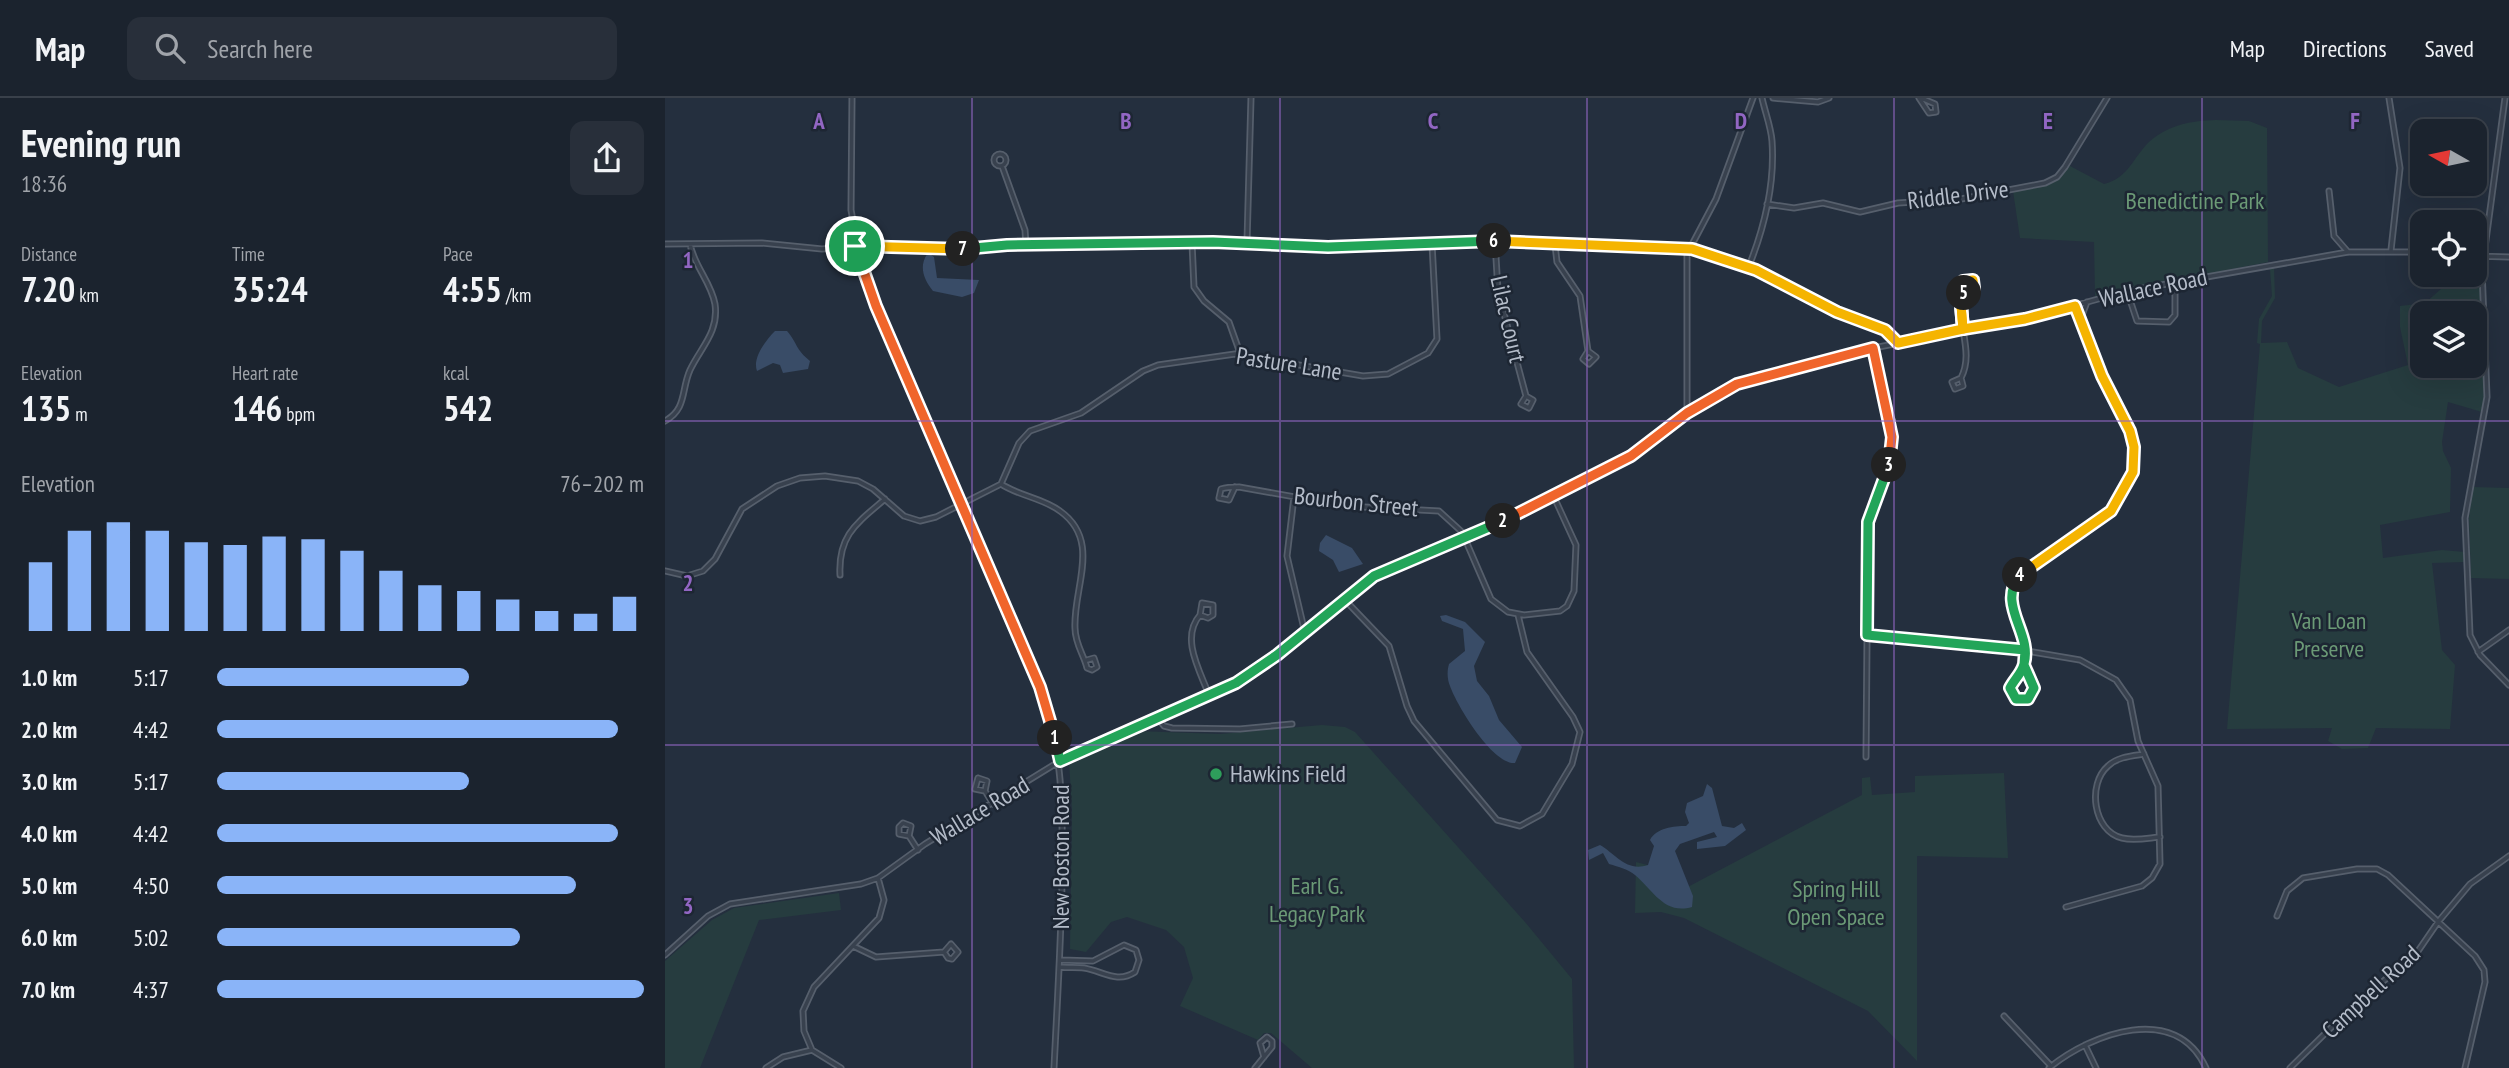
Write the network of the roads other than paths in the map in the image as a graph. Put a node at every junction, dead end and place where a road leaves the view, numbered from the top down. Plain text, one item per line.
1 (852, 98) edge
2 (1251, 98) edge
3 (1753, 98) edge
4 (1762, 98) edge
5 (1773, 98) edge
6 (1829, 98) edge
7 (1920, 98) edge
8 (2107, 98) edge
9 (2389, 98) edge
10 (2505, 98) edge
11 (1002, 166) dead end
12 (2329, 191) dead end
13 (1767, 204) junction
14 (2487, 233) edge
15 (1247, 242) junction
16 (1495, 242) junction
17 (1192, 243) junction
18 (665, 244) edge
19 (691, 244) junction
20 (1432, 244) junction
21 (1026, 245) junction
22 (1555, 245) junction
23 (855, 246) junction
24 (1689, 248) junction
25 (2391, 250) junction
26 (2348, 252) junction
27 (2410, 252) edge
28 (2487, 256) edge
29 (2509, 257) edge
30 (1749, 266) junction
31 (2175, 282) junction
32 (2482, 287) edge
33 (1965, 290) dead end
34 (2127, 291) junction
35 (2087, 302) junction
36 (2075, 306) junction
37 (2081, 318) junction
38 (1963, 329) junction
39 (1898, 343) junction
40 (1873, 348) junction
41 (1588, 351) dead end
42 (1241, 354) junction
43 (1961, 378) dead end
44 (1526, 396) dead end
45 (1687, 413) junction
46 (665, 421) edge
47 (1001, 484) junction
48 (1235, 487) junction
49 (1294, 497) junction
50 (1554, 497) junction
51 (885, 499) junction
52 (961, 505) junction
53 (1465, 538) junction
54 (665, 571) edge
55 (840, 575) dead end
56 (1345, 600) junction
57 (1200, 615) junction
58 (1517, 615) junction
59 (2509, 630) edge
60 (1305, 633) junction
61 (1867, 635) junction
62 (2025, 650) junction
63 (2478, 652) junction
64 (1087, 660) dead end
65 (2024, 665) junction
66 (2509, 685) edge
67 (1209, 695) junction
68 (1156, 716) junction
69 (1292, 724) dead end
70 (2144, 754) junction
71 (1867, 757) dead end
72 (1060, 761) junction
73 (985, 791) junction
74 (993, 804) junction
75 (909, 836) junction
76 (2160, 837) junction
77 (918, 850) junction
78 (2509, 856) edge
79 (878, 878) junction
80 (2066, 907) dead end
81 (2277, 916) dead end
82 (2438, 922) junction
83 (853, 946) junction
84 (944, 952) junction
85 (665, 955) edge
86 (1061, 960) junction
87 (1060, 967) junction
88 (2004, 1016) dead end
89 (2085, 1045) junction
90 (813, 1050) junction
91 (1264, 1057) junction
92 (2050, 1067) edge
93 (766, 1068) edge
94 (841, 1068) edge
95 (1054, 1068) edge
96 (1255, 1068) edge
97 (2096, 1068) edge
98 (2206, 1068) edge
99 (2290, 1068) edge
100 (2465, 1068) edge

1 - 23 street, New Boston Road
2 - 15 street
3 - 24 street
4 - 13 street
5 - 6 street
7 - 7 street
8 - 13 street, Riddle Drive
9 - 25 street
10 - 14 street
11 - 21 street
12 - 26 street
13 - 30 street
15 - 17 street
15 - 20 street
16 - 20 street
16 - 22 street
16 - 44 street, Lilac Court
17 - 21 street
17 - 42 street
18 - 19 street
19 - 23 street
19 - 46 street
20 - 42 street, Pasture Lane
21 - 23 street
22 - 24 street
22 - 41 street
23 - 52 street, New Boston Road
24 - 30 street
24 - 45 street
25 - 26 street, Wallace Road
25 - 27 street, Wallace Road
26 - 31 street, Wallace Road
28 - 29 street
30 - 39 street
31 - 34 street, Wallace Road
31 - 34 street
32 - 63 street
33 - 38 street
34 - 35 street, Wallace Road
35 - 36 street, Wallace Road
35 - 37 street
36 - 37 street
36 - 38 street, Wallace Road
37 - 62 street
38 - 39 street, Wallace Road
38 - 43 street
39 - 40 street, Wallace Road
40 - 45 street, Wallace Road
40 - 61 street
42 - 47 street, Pasture Lane
45 - 50 street, Wallace Road
47 - 52 street
47 - 64 street
48 - 48 street, Bourbon Street
48 - 49 street, Bourbon Street
49 - 53 street, Bourbon Street
49 - 60 street
50 - 53 street, Wallace Road
50 - 58 street
51 - 52 street
51 - 54 street
51 - 55 street
52 - 72 street, New Boston Road
53 - 56 street, Wallace Road
53 - 58 street
56 - 58 street
56 - 60 street, Wallace Road
57 - 57 street
57 - 67 street
59 - 63 street
60 - 67 street, Wallace Road
61 - 62 street
61 - 71 street
62 - 65 street
62 - 70 street
63 - 66 street
65 - 65 street
67 - 68 street, Wallace Road
68 - 69 street
68 - 72 street, Wallace Road
70 - 76 street
70 - 76 street
72 - 74 street, Wallace Road
72 - 86 street, New Boston Road
73 - 73 street
73 - 74 street
74 - 77 street, Wallace Road
75 - 75 street
75 - 77 street
76 - 80 street
77 - 79 street, Wallace Road
78 - 82 street, Campbell Road
79 - 83 street
79 - 85 street, Wallace Road
81 - 82 street
82 - 99 street, Campbell Road
82 - 100 street
83 - 84 street
83 - 90 street
84 - 84 street
86 - 87 street, New Boston Road
86 - 87 street
87 - 95 street, New Boston Road
88 - 92 street
89 - 92 street
89 - 97 street
89 - 98 street
90 - 93 street
90 - 94 street
91 - 91 street
91 - 96 street

